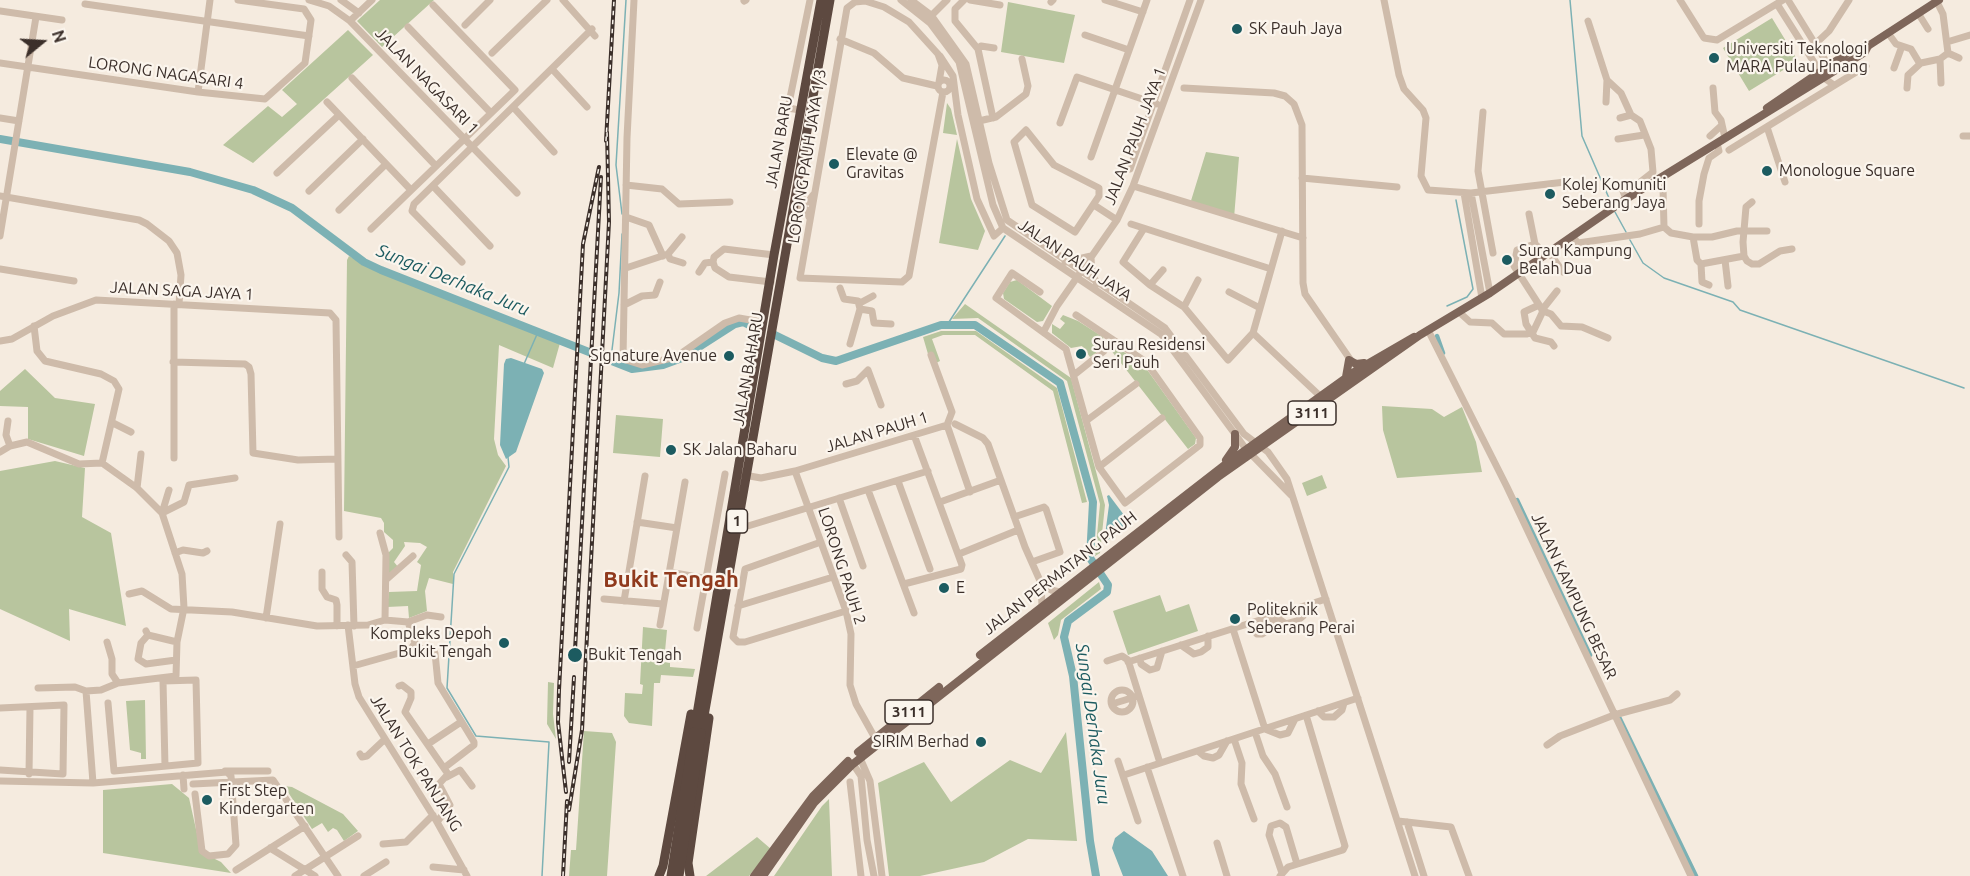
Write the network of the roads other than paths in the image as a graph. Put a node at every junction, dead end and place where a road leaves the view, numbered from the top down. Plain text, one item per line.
1 (210, 0) edge
2 (237, 0) edge
3 (309, 0) edge
4 (341, 0) edge
5 (372, 0) edge
6 (490, 0) edge
7 (547, 0) edge
8 (563, 0) edge
9 (633, 0) edge
10 (810, 0) edge
11 (821, 0) edge
12 (830, 0) edge
13 (835, 0) edge
14 (901, 0) edge
15 (911, 0) edge
16 (964, 0) edge
17 (970, 0) edge
18 (1105, 0) edge
19 (1147, 0) edge
20 (1190, 0) edge
21 (1201, 0) edge
22 (1384, 0) edge
23 (1680, 0) edge
24 (1849, 0) edge
25 (945, 1) edge
26 (1783, 1) edge
27 (1938, 1) edge
28 (85, 4) dead end
29 (433, 5) dead end
30 (1000, 5) dead end
31 (920, 6) junction
32 (0, 11) edge
33 (828, 11) junction
34 (1143, 12) junction
35 (359, 13) junction
36 (1918, 13) junction
37 (36, 17) junction
38 (929, 17) junction
39 (62, 20) dead end
40 (208, 21) junction
41 (350, 21) junction
42 (1588, 21) dead end
43 (465, 25) dead end
44 (1804, 26) junction
45 (408, 27) dead end
46 (941, 27) junction
47 (1928, 29) dead end
48 (1795, 32) junction
49 (1888, 33) junction
50 (1085, 35) dead end
51 (1970, 35) edge
52 (309, 36) junction
53 (840, 39) junction
54 (1947, 42) junction
55 (1815, 45) junction
56 (1902, 46) junction
57 (994, 48) dead end
58 (978, 49) junction
59 (1129, 50) junction
60 (1806, 50) junction
61 (492, 53) dead end
62 (1948, 53) junction
63 (940, 55) junction
64 (1940, 58) junction
65 (1959, 58) dead end
66 (1022, 59) dead end
67 (0, 63) edge
68 (1920, 64) junction
69 (1866, 66) dead end
70 (28, 67) junction
71 (1894, 68) dead end
72 (552, 69) junction
73 (1830, 69) junction
74 (795, 74) junction
75 (807, 75) junction
76 (1821, 75) junction
77 (352, 78) dead end
78 (1607, 80) junction
79 (1941, 82) dead end
80 (938, 84) junction
81 (1834, 85) junction
82 (949, 87) junction
83 (1184, 88) dead end
84 (1713, 88) dead end
85 (1907, 88) dead end
86 (1115, 90) junction
87 (198, 92) junction
88 (327, 102) dead end
89 (1606, 102) dead end
90 (1153, 103) junction
91 (1162, 106) junction
92 (513, 107) junction
93 (586, 107) dead end
94 (800, 110) junction
95 (1484, 112) dead end
96 (491, 113) junction
97 (339, 115) junction
98 (1631, 115) junction
99 (0, 118) edge
100 (993, 118) junction
101 (1620, 118) dead end
102 (975, 123) junction
103 (1060, 123) dead end
104 (18, 124) junction
105 (1722, 125) junction
106 (1767, 127) junction
107 (961, 128) junction
108 (1736, 131) junction
109 (1644, 135) junction
110 (1710, 136) dead end
111 (464, 139) junction
112 (1618, 139) dead end
113 (363, 140) junction
114 (1721, 140) junction
115 (1743, 141) junction
116 (472, 147) junction
117 (1729, 150) dead end
118 (554, 152) dead end
119 (1706, 155) junction
120 (1091, 157) dead end
121 (387, 164) junction
122 (436, 166) junction
123 (1130, 169) dead end
124 (277, 173) dead end
125 (1302, 178) junction
126 (1657, 180) junction
127 (799, 182) junction
128 (1565, 182) dead end
129 (1785, 182) dead end
130 (626, 185) junction
131 (1641, 185) junction
132 (433, 186) junction
133 (1133, 186) junction
134 (1397, 187) dead end
135 (411, 190) junction
136 (816, 190) junction
137 (309, 191) dead end
138 (1482, 192) junction
139 (517, 193) dead end
140 (1468, 193) junction
141 (3, 197) edge
142 (730, 202) dead end
143 (1752, 202) dead end
144 (1094, 205) junction
145 (339, 210) dead end
146 (1529, 214) dead end
147 (626, 217) junction
148 (1117, 220) junction
149 (810, 223) junction
150 (1131, 224) dead end
151 (1699, 224) dead end
152 (1664, 227) junction
153 (790, 228) junction
154 (1003, 228) junction
155 (371, 229) dead end
156 (1143, 230) junction
157 (1282, 231) junction
158 (1744, 231) junction
159 (1767, 231) dead end
160 (0, 236) edge
161 (1572, 236) junction
162 (682, 237) dead end
163 (1694, 237) junction
164 (1303, 238) junction
165 (1534, 244) junction
166 (490, 246) dead end
167 (1792, 249) dead end
168 (1493, 253) dead end
169 (1547, 253) junction
170 (665, 255) junction
171 (774, 255) junction
172 (1092, 256) junction
173 (1744, 256) junction
174 (1725, 260) junction
175 (462, 262) dead end
176 (682, 262) dead end
177 (713, 262) junction
178 (1065, 262) junction
179 (1701, 264) junction
180 (626, 268) junction
181 (1271, 269) junction
182 (0, 270) edge
183 (1163, 270) dead end
184 (699, 272) dead end
185 (1563, 272) dead end
186 (1519, 273) junction
187 (1078, 275) junction
188 (1198, 280) dead end
189 (74, 281) dead end
190 (660, 282) dead end
191 (1097, 284) junction
192 (1150, 285) junction
193 (1709, 285) dead end
194 (1728, 286) dead end
195 (772, 288) junction
196 (840, 288) dead end
197 (1557, 291) dead end
198 (1040, 292) dead end
199 (1229, 292) dead end
200 (1486, 295) junction
201 (873, 296) dead end
202 (176, 304) junction
203 (624, 305) junction
204 (860, 306) junction
205 (1184, 307) junction
206 (1260, 308) junction
207 (1541, 309) junction
208 (1459, 312) junction
209 (1076, 315) dead end
210 (756, 321) dead end
211 (891, 324) dead end
212 (34, 326) junction
213 (1044, 331) junction
214 (1424, 332) junction
215 (1252, 333) junction
216 (1531, 333) junction
217 (1608, 338) dead end
218 (1111, 339) junction
219 (0, 341) edge
220 (850, 344) dead end
221 (1554, 346) dead end
222 (931, 355) dead end
223 (762, 356) junction
224 (1349, 360) junction
225 (173, 362) junction
226 (1368, 363) junction
227 (1359, 373) junction
228 (1074, 375) junction
229 (1346, 377) junction
230 (846, 384) dead end
231 (1136, 384) dead end
232 (1320, 396) junction
233 (881, 405) dead end
234 (1162, 418) dead end
235 (8, 421) dead end
236 (1086, 421) junction
237 (113, 423) junction
238 (955, 424) dead end
239 (947, 425) junction
240 (131, 432) dead end
241 (1235, 434) junction
242 (915, 435) junction
243 (1258, 445) junction
244 (9, 446) junction
245 (0, 452) edge
246 (1248, 452) junction
247 (141, 454) dead end
248 (174, 458) dead end
249 (338, 459) junction
250 (1277, 462) junction
251 (102, 463) junction
252 (1226, 464) junction
253 (1099, 467) junction
254 (1268, 470) junction
255 (795, 471) junction
256 (928, 471) junction
257 (725, 474) dead end
258 (744, 475) junction
259 (645, 476) dead end
260 (235, 478) dead end
261 (1001, 480) junction
262 (898, 481) junction
263 (685, 482) dead end
264 (137, 488) junction
265 (868, 489) junction
266 (170, 490) dead end
267 (970, 492) junction
268 (1293, 497) junction
269 (839, 498) junction
270 (940, 502) junction
271 (808, 508) junction
272 (162, 513) junction
273 (1014, 517) junction
274 (637, 522) junction
275 (280, 524) dead end
276 (748, 526) dead end
277 (677, 528) junction
278 (1018, 530) junction
279 (380, 533) dead end
280 (339, 537) dead end
281 (821, 542) junction
282 (207, 551) dead end
283 (175, 554) junction
284 (959, 554) junction
285 (346, 555) dead end
286 (413, 556) dead end
287 (1107, 559) junction
288 (1032, 562) junction
289 (863, 566) dead end
290 (930, 569) dead end
291 (322, 572) dead end
292 (669, 572) junction
293 (1088, 573) junction
294 (833, 577) junction
295 (706, 578) junction
296 (387, 579) junction
297 (720, 581) junction
298 (1041, 583) junction
299 (904, 584) junction
300 (1060, 592) junction
301 (129, 594) dead end
302 (604, 599) dead end
303 (1326, 599) junction
304 (624, 601) junction
305 (663, 604) junction
306 (1308, 605) junction
307 (738, 606) junction
308 (1042, 606) junction
309 (184, 608) junction
310 (846, 611) junction
311 (914, 613) dead end
312 (1274, 616) junction
313 (441, 617) dead end
314 (266, 618) junction
315 (385, 620) junction
316 (408, 622) junction
317 (1249, 624) junction
318 (660, 625) dead end
319 (337, 626) junction
320 (351, 626) junction
321 (697, 628) dead end
322 (1233, 628) junction
323 (1208, 636) junction
324 (107, 642) dead end
325 (177, 642) junction
326 (415, 643) junction
327 (1181, 645) junction
328 (1162, 651) junction
329 (1140, 658) junction
330 (176, 660) junction
331 (1107, 661) dead end
332 (1128, 662) junction
333 (353, 666) junction
334 (118, 683) junction
335 (399, 686) dead end
336 (705, 686) junction
337 (38, 688) dead end
338 (86, 691) junction
339 (1677, 694) dead end
340 (1136, 696) junction
341 (1358, 698) junction
342 (108, 703) dead end
343 (1112, 705) junction
344 (0, 708) edge
345 (30, 708) junction
346 (1617, 714) junction
347 (1306, 715) junction
348 (461, 722) junction
349 (1265, 729) junction
350 (1255, 732) junction
351 (698, 733) junction
352 (875, 738) junction
353 (385, 740) junction
354 (1231, 740) junction
355 (428, 744) junction
356 (1547, 745) dead end
357 (1198, 751) junction
358 (360, 754) dead end
359 (856, 761) junction
360 (1118, 761) dead end
361 (1160, 763) junction
362 (165, 766) junction
363 (1147, 767) junction
364 (140, 768) junction
365 (444, 768) junction
366 (132, 769) junction
367 (0, 770) edge
368 (225, 771) junction
369 (268, 771) dead end
370 (29, 774) junction
371 (183, 775) junction
372 (1124, 775) junction
373 (447, 777) junction
374 (141, 779) junction
375 (132, 780) junction
376 (0, 782) edge
377 (850, 782) dead end
378 (93, 783) junction
379 (231, 783) junction
380 (193, 784) dead end
381 (472, 786) dead end
382 (184, 789) dead end
383 (195, 794) dead end
384 (863, 794) junction
385 (851, 795) junction
386 (1287, 807) dead end
387 (435, 819) junction
388 (1254, 819) dead end
389 (1138, 821) dead end
390 (1398, 821) junction
391 (1407, 822) junction
392 (305, 826) junction
393 (358, 836) dead end
394 (1217, 843) dead end
395 (383, 844) dead end
396 (270, 848) junction
397 (325, 857) junction
398 (664, 859) junction
399 (386, 862) dead end
400 (1297, 864) junction
401 (433, 867) dead end
402 (236, 870) dead end
403 (304, 870) junction
404 (689, 872) edge
405 (466, 873) edge
406 (1281, 875) edge
407 (295, 876) edge
408 (315, 876) edge
409 (338, 876) edge
410 (363, 876) edge
411 (659, 876) edge
412 (671, 876) edge
413 (679, 876) edge
414 (754, 876) edge
415 (763, 876) edge
416 (861, 876) edge
417 (874, 876) edge
418 (882, 876) edge
419 (1183, 876) edge
420 (1227, 876) edge
421 (1415, 876) edge
422 (1424, 876) edge
423 (1469, 876) edge
424 (1691, 876) edge

1 - 40 street
2 - 52 street
3 - 41 street, JALAN NAGASARI 1
4 - 35 street
5 - 35 street
6 - 43 street
7 - 61 street
8 - 72 street
9 - 130 street
10 - 74 street
11 - 75 highway, JALAN BARU / 1
12 - 33 highway, 1
13 - 33 street
14 - 38 street, JALAN PAUH JAYA
15 - 31 street, JALAN PAUH JAYA
16 - 58 street
17 - 30 street
18 - 34 street
19 - 34 street
20 - 90 street
21 - 91 street, JALAN PAUH JAYA 1
22 - 140 street
23 - 26 street
24 - 55 street
25 - 31 street
25 - 38 street
25 - 46 street
26 - 44 street
26 - 48 street
27 - 36 main road, JALAN PERMATANG PAUH / 3111
27 - 54 street
28 - 40 street
29 - 96 street
31 - 38 street, JALAN PAUH JAYA
32 - 37 street
33 - 127 highway, JALAN BAHARU / 1
34 - 59 street
35 - 41 street
36 - 47 street
36 - 49 main road, JALAN PERMATANG PAUH / 3111
37 - 39 street
37 - 70 street
38 - 46 street, JALAN PAUH JAYA
38 - 102 street, JALAN PAUH JAYA
40 - 52 street
40 - 87 street
41 - 111 street, JALAN NAGASARI 1
42 - 78 street
44 - 48 street
44 - 55 street
45 - 96 street
46 - 102 street, JALAN PAUH JAYA
48 - 60 street
49 - 56 street
49 - 73 main road, JALAN PERMATANG PAUH / 3111
50 - 59 street
51 - 54 street
52 - 87 street, LORONG NAGASARI 4
53 - 63 street, LORONG PAUH JAYA 1/3
53 - 80 street
53 - 136 street, LORONG PAUH JAYA 1/3
54 - 62 street
55 - 60 street
55 - 73 street
56 - 68 street
56 - 71 street
57 - 58 street
58 - 100 street
59 - 86 street
60 - 76 street
62 - 64 street
62 - 65 street
63 - 80 street
63 - 82 street
64 - 68 street
64 - 79 street
66 - 100 street
67 - 70 street, LORONG NAGASARI 4
68 - 85 street
69 - 81 street
70 - 87 street, LORONG NAGASARI 4
70 - 104 street
72 - 92 street
72 - 93 street
73 - 76 main road, JALAN PERMATANG PAUH / 3111
73 - 81 street
74 - 75 street
74 - 94 street
75 - 94 highway, JALAN BARU / 1
76 - 81 street
76 - 108 main road, JALAN PERMATANG PAUH / 3111
77 - 122 street
78 - 89 street
78 - 98 street
80 - 82 street
80 - 82 street
81 - 106 street
82 - 107 street
82 - 149 street, LORONG PAUH JAYA 1/3
83 - 125 street
84 - 105 street
86 - 90 street
86 - 103 street
86 - 120 street
88 - 97 street
90 - 91 street
90 - 123 street
91 - 133 street, JALAN PAUH JAYA 1
92 - 116 street
92 - 118 street
94 - 171 highway, JALAN BARU / 1
95 - 138 street
96 - 111 street
97 - 113 street
97 - 124 street
98 - 101 street
98 - 109 street
99 - 104 street
100 - 102 street
102 - 107 street
102 - 154 street, JALAN PAUH JAYA
102 - 178 street, JALAN PAUH JAYA
104 - 141 street
105 - 110 street
105 - 114 street
106 - 115 street
106 - 129 street
107 - 154 street
108 - 114 main road, JALAN PERMATANG PAUH / 3111
108 - 115 street
109 - 112 street
109 - 131 street
111 - 116 street, JALAN NAGASARI 1
111 - 122 street
113 - 121 street
113 - 137 street
114 - 119 main road, JALAN PERMATANG PAUH / 3111
115 - 117 street
116 - 132 street
116 - 139 street, JALAN NAGASARI 1
119 - 126 main road, JALAN PERMATANG PAUH / 3111
119 - 151 street
121 - 135 street
121 - 145 street
122 - 135 street
125 - 134 street
125 - 164 street
126 - 131 main road, JALAN PERMATANG PAUH / 3111
126 - 152 street
127 - 136 street
127 - 153 highway, JALAN BAHARU / 1
128 - 138 street
130 - 142 street
130 - 147 street
131 - 161 main road, JALAN PERMATANG PAUH / 3111
132 - 166 street
132 - 175 street
133 - 148 street, JALAN PAUH JAYA 1
133 - 157 street
135 - 155 street
136 - 149 street, LORONG PAUH JAYA 1/3
138 - 140 street
138 - 168 street
140 - 200 street
141 - 160 street
141 - 202 street
143 - 158 street
144 - 144 street
144 - 148 street
146 - 165 street
147 - 170 street
147 - 180 street
148 - 172 street, JALAN PAUH JAYA 1
149 - 153 street
150 - 156 street
152 - 161 street
152 - 163 street
153 - 195 highway, JALAN BAHARU / 1
154 - 187 street, JALAN PAUH JAYA
156 - 181 street
156 - 192 street
157 - 164 street
157 - 181 street
158 - 159 street
158 - 163 street
158 - 173 street
161 - 169 main road, JALAN PERMATANG PAUH / 3111
162 - 170 street
163 - 179 street
164 - 224 street
165 - 169 street
165 - 186 street
167 - 173 street
169 - 185 street
169 - 186 main road, JALAN PERMATANG PAUH / 3111
170 - 176 street
170 - 180 street
171 - 177 street
171 - 195 highway, JALAN BARU / 1
172 - 178 street
172 - 187 street, JALAN PAUH JAYA 1
172 - 191 street
173 - 174 street
174 - 179 street
174 - 194 street
177 - 184 street
177 - 195 street
178 - 187 street, JALAN PAUH JAYA
179 - 193 street
180 - 203 street
181 - 206 street
182 - 189 street
183 - 192 street
186 - 200 main road, JALAN PERMATANG PAUH / 3111
186 - 207 street
187 - 191 street, JALAN PAUH JAYA
187 - 213 street, JALAN PAUH JAYA 1
187 - 241 street, JALAN PAUH JAYA
188 - 205 street
190 - 203 street
191 - 243 street, JALAN PAUH JAYA
192 - 205 street
195 - 223 highway, JALAN BAHARU / 1
196 - 204 street
197 - 207 street
198 - 213 street
199 - 206 street
200 - 208 main road, JALAN PERMATANG PAUH / 3111
201 - 204 street
202 - 212 street, JALAN SAGA JAYA 1
202 - 225 street
202 - 249 street, JALAN SAGA JAYA 1
203 - 210 street
204 - 211 street
204 - 220 street
205 - 215 street
206 - 215 street
207 - 216 street
207 - 216 street
207 - 217 street
208 - 214 main road, JALAN PERMATANG PAUH / 3111
208 - 216 street
209 - 218 street
212 - 219 street, JALAN SAGA JAYA 1
212 - 237 street
213 - 228 street
214 - 226 main road, JALAN PERMATANG PAUH / 3111
214 - 227 main road, JALAN PERMATANG PAUH / 3111
214 - 346 street, JALAN KAMPUNG BESAR
215 - 232 street
216 - 221 street
218 - 228 street
218 - 253 street
222 - 239 street
223 - 258 highway, JALAN BAHARU / 1
223 - 297 highway, JALAN BAHARU / 1
224 - 226 main road
224 - 227 street
224 - 229 main road
225 - 248 street
225 - 249 street
226 - 227 main road, JALAN PERMATANG PAUH / 3111
227 - 229 main road, JALAN PERMATANG PAUH / 3111
227 - 243 main road, JALAN PERMATANG PAUH / 3111
228 - 236 street
229 - 232 main road, JALAN PERMATANG PAUH / 3111
230 - 233 street
231 - 236 street
232 - 243 main road, JALAN PERMATANG PAUH / 3111
234 - 253 street
235 - 244 street
236 - 253 street
237 - 240 street
237 - 251 street
238 - 261 street, JALAN PAUH 1
239 - 242 street, JALAN PAUH 1
239 - 267 street
241 - 246 street, JALAN PAUH JAYA
241 - 252 main road
242 - 255 street, JALAN PAUH 1
242 - 256 street
243 - 246 main road, JALAN PERMATANG PAUH / 3111
243 - 250 street, JALAN PAUH JAYA
244 - 245 street
244 - 251 street
246 - 252 main road, JALAN PERMATANG PAUH / 3111
246 - 254 street, JALAN PAUH JAYA
246 - 287 main road, JALAN PERMATANG PAUH / 3111
247 - 264 street
249 - 280 street
250 - 254 street
250 - 268 street, JALAN PAUH JAYA
251 - 264 street
252 - 287 main road, JALAN PERMATANG PAUH / 3111
254 - 268 street, JALAN PAUH JAYA
255 - 258 street, JALAN PAUH 1
255 - 271 street, LORONG PAUH 2
256 - 262 street
256 - 270 street
257 - 295 street
258 - 336 highway, JALAN BAHARU / 1
259 - 274 street
260 - 272 street
261 - 267 street
261 - 273 street, JALAN PAUH 1
262 - 265 street
262 - 290 street
263 - 277 street
264 - 272 street
265 - 269 street
265 - 299 street
266 - 272 street
267 - 270 street
268 - 303 street, JALAN PAUH JAYA
269 - 271 street
269 - 289 street
270 - 284 street
271 - 276 street
271 - 281 street, LORONG PAUH 2
272 - 283 street
273 - 278 street, JALAN PAUH 1
273 - 288 street
274 - 277 street
274 - 304 street
275 - 314 street
277 - 292 street
278 - 284 street
278 - 288 street, JALAN PAUH 1
279 - 296 street
281 - 294 street, LORONG PAUH 2
281 - 307 street
282 - 283 street
283 - 309 street
284 - 299 street
285 - 320 street, JALAN TOK PANJANG
286 - 296 street
287 - 293 main road, JALAN PERMATANG PAUH / 3111
288 - 298 street, JALAN PAUH 1
291 - 319 street
292 - 295 street
292 - 305 street
293 - 300 main road, JALAN PERMATANG PAUH / 3111
293 - 359 main road, JALAN PERMATANG PAUH / 3111
294 - 307 street
294 - 310 street, LORONG PAUH 2
295 - 297 street
295 - 321 street
296 - 315 street
297 - 336 highway, JALAN BAHARU / 1
298 - 300 street
298 - 308 street, JALAN PAUH 1
299 - 311 street
300 - 308 main road, JALAN PERMATANG PAUH / 3111
301 - 309 street
302 - 304 street
303 - 306 street
303 - 341 street, JALAN PAUH JAYA
304 - 305 street
305 - 318 street
306 - 312 street
306 - 312 street
307 - 310 street
308 - 352 main road, JALAN PERMATANG PAUH / 3111
309 - 314 street
309 - 325 street
310 - 352 street, LORONG PAUH 2
312 - 317 street
312 - 317 street
313 - 316 street
314 - 319 street
315 - 316 street
315 - 320 street
316 - 326 street
317 - 322 street
319 - 320 street
320 - 333 street, JALAN TOK PANJANG
322 - 323 street
322 - 349 street
323 - 327 street
323 - 327 street
324 - 334 street
325 - 330 street
325 - 330 street
326 - 333 street
326 - 348 street
327 - 328 street
328 - 329 street
328 - 329 street
329 - 332 street
330 - 334 street
331 - 332 street
332 - 340 street
333 - 353 street, JALAN TOK PANJANG
334 - 338 street
335 - 355 street
336 - 351 highway, JALAN BAHARU / 1
336 - 398 highway
336 - 404 highway
337 - 338 street
338 - 378 street
339 - 346 street
340 - 343 street
340 - 343 street
340 - 343 street
340 - 361 street
341 - 347 street
341 - 390 street, JALAN PAUH JAYA
342 - 366 street
344 - 345 street
345 - 370 street
345 - 370 street
346 - 356 street
346 - 424 street, JALAN KAMPUNG BESAR
347 - 349 street
347 - 400 street
348 - 355 street
348 - 365 street
349 - 350 street
350 - 354 street
350 - 386 street
351 - 412 highway, JALAN BAHARU / 1, bridge
351 - 413 highway, JALAN BAHARU / 1, bridge
352 - 414 main road, JALAN PERMATANG PAUH / 3111
353 - 358 street
353 - 387 street, JALAN TOK PANJANG
354 - 357 street
354 - 357 street
354 - 388 street
355 - 365 street
357 - 361 street
359 - 384 street
359 - 415 main road, JALAN PERMATANG PAUH / 3111
359 - 418 street
360 - 372 street
361 - 363 street
362 - 362 street
362 - 364 street
363 - 372 street
363 - 419 street
364 - 366 street
364 - 374 street
365 - 373 street
366 - 375 street
367 - 370 street
368 - 369 street
368 - 371 street
368 - 379 street
371 - 374 street
371 - 382 street
372 - 389 street
373 - 381 street
373 - 387 street
374 - 375 street
375 - 378 street
376 - 378 street
377 - 385 street
379 - 380 street
379 - 383 street
379 - 392 street
384 - 385 street
384 - 417 street
385 - 416 street
387 - 395 street
387 - 405 street, JALAN TOK PANJANG
390 - 391 street
390 - 421 street, JALAN PAUH JAYA
391 - 422 street
391 - 423 street
392 - 396 street
392 - 397 street
393 - 397 street
394 - 420 street
396 - 402 street
396 - 403 street
397 - 403 street
397 - 409 street
398 - 404 highway
398 - 411 highway
399 - 410 street
400 - 406 street
400 - 406 street
401 - 405 street
403 - 407 street
403 - 408 street

